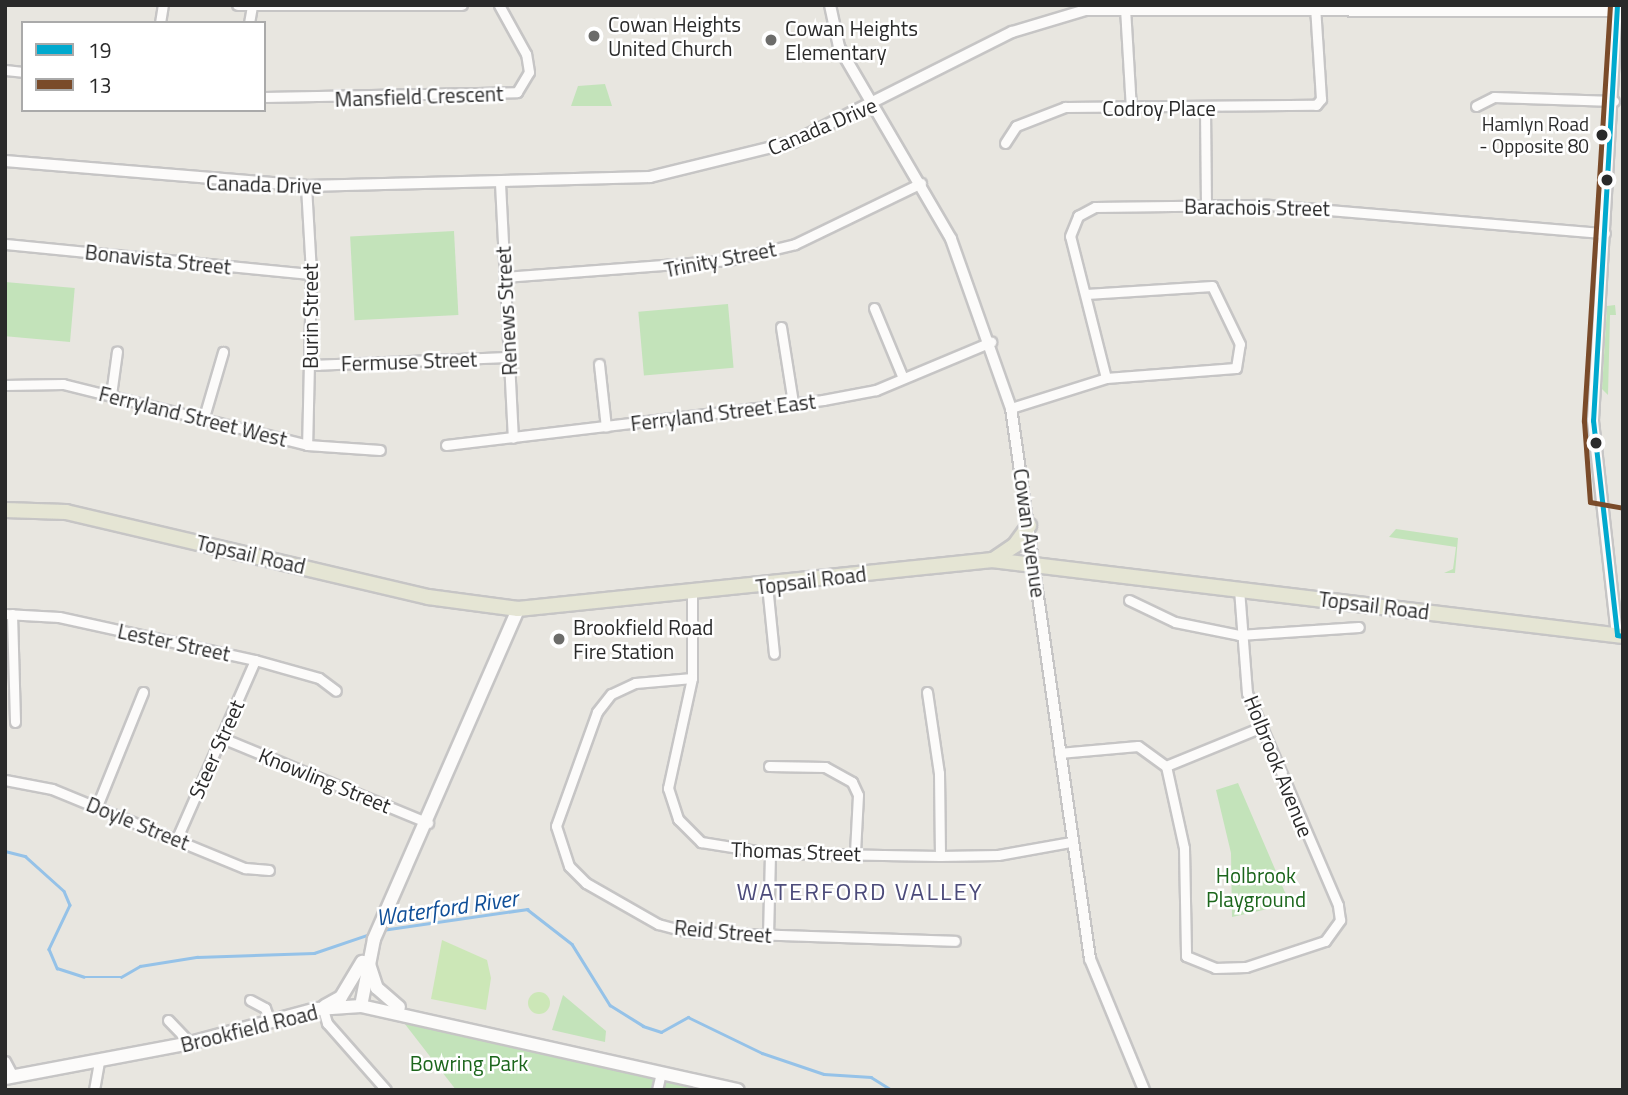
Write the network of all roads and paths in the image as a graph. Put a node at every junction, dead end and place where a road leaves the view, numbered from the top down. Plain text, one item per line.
1 (238, 5) edge
2 (426, 5) edge
3 (462, 5) edge
4 (499, 5) edge
5 (830, 5) edge
6 (252, 6) edge
7 (336, 7) edge
8 (1315, 7) junction
9 (1125, 8) junction
10 (1619, 9) edge
11 (266, 97) edge
12 (1614, 101) junction
13 (874, 105) junction
14 (1476, 106) dead end
15 (1131, 109) junction
16 (1205, 110) junction
17 (1005, 143) dead end
18 (5, 161) edge
19 (500, 183) junction
20 (921, 183) junction
21 (306, 186) junction
22 (1206, 205) junction
23 (1605, 233) junction
24 (5, 244) edge
25 (311, 274) junction
26 (504, 277) junction
27 (1086, 294) junction
28 (874, 308) dead end
29 (780, 327) dead end
30 (991, 342) junction
31 (117, 351) dead end
32 (223, 352) dead end
33 (509, 357) junction
34 (598, 364) dead end
35 (310, 365) junction
36 (903, 378) junction
37 (1106, 378) junction
38 (5, 385) edge
39 (111, 395) junction
40 (793, 403) junction
41 (1010, 408) junction
42 (204, 417) junction
43 (606, 427) junction
44 (513, 438) junction
45 (446, 444) dead end
46 (307, 445) junction
47 (380, 450) dead end
48 (5, 510) edge
49 (1029, 526) junction
50 (992, 560) junction
51 (1032, 564) junction
52 (767, 585) junction
53 (1239, 590) junction
54 (692, 593) junction
55 (1129, 600) dead end
56 (518, 609) junction
57 (9, 614) edge
58 (1359, 628) dead end
59 (1239, 635) junction
60 (1620, 635) edge
61 (774, 654) dead end
62 (256, 660) junction
63 (692, 678) junction
64 (337, 691) dead end
65 (143, 692) dead end
66 (928, 692) dead end
67 (15, 722) dead end
68 (1259, 728) junction
69 (222, 738) junction
70 (1059, 753) junction
71 (769, 766) dead end
72 (1166, 766) junction
73 (5, 780) edge
74 (97, 806) junction
75 (429, 823) junction
76 (177, 838) junction
77 (1070, 842) junction
78 (770, 853) junction
79 (855, 853) junction
80 (940, 856) junction
81 (269, 870) dead end
82 (768, 936) junction
83 (955, 941) dead end
84 (368, 953) junction
85 (250, 1000) dead end
86 (361, 1006) junction
87 (320, 1009) junction
88 (409, 1012) junction
89 (168, 1020) dead end
90 (270, 1022) junction
91 (190, 1043) junction
92 (5, 1061) edge
93 (99, 1062) junction
94 (661, 1072) junction
95 (9, 1077) edge
96 (94, 1090) edge
97 (386, 1090) edge
98 (657, 1090) edge
99 (738, 1090) edge
100 (1144, 1090) edge

1 - 6 street
2 - 3 street
2 - 7 street
4 - 11 street, Mansfield Crescent
5 - 13 street, Cowan Avenue
6 - 7 street
8 - 9 street, Canada Drive
8 - 10 street, Canada Drive
8 - 16 street, Codroy Place
9 - 13 street, Canada Drive
9 - 15 street
10 - 12 street
12 - 14 street
12 - 23 street
13 - 19 street, Canada Drive
13 - 20 street, Cowan Avenue
15 - 16 street, Codroy Place
15 - 17 street, Codroy Place
16 - 22 street
18 - 21 street, Canada Drive
19 - 21 street, Canada Drive
19 - 26 street, Renews Street
20 - 26 street, Trinity Street
20 - 30 street, Cowan Avenue
21 - 25 street, Burin Street
22 - 23 street, Barachois Street
22 - 27 street, Barachois Street
23 - 60 street
24 - 25 street, Bonavista Street
25 - 35 street, Burin Street
26 - 33 street, Renews Street
27 - 37 street, Barachois Street
27 - 37 street
28 - 36 street
29 - 40 street
30 - 36 street, Ferryland Street East
30 - 41 street, Cowan Avenue
31 - 39 street
32 - 42 street
33 - 35 street, Fermuse Street
33 - 44 street, Renews Street
34 - 43 street
35 - 46 street, Burin Street
36 - 40 street, Ferryland Street East
37 - 41 street
38 - 39 street, Ferryland Street West
39 - 42 street, Ferryland Street West
40 - 43 street, Ferryland Street East
41 - 49 street, Cowan Avenue
42 - 46 street, Ferryland Street West
43 - 44 street, Ferryland Street East
44 - 45 street, Ferryland Street East
46 - 47 street, Ferryland Street West
48 - 56 main road, Topsail Road
49 - 50 main road
49 - 51 street, Cowan Avenue
50 - 51 main road, Topsail Road
50 - 52 main road, Topsail Road
51 - 53 main road, Topsail Road
51 - 70 street, Cowan Avenue
52 - 54 main road, Topsail Road
52 - 61 street
53 - 59 street, Holbrook Avenue
53 - 60 main road, Topsail Road
54 - 56 main road, Topsail Road
54 - 63 street, Thomas Street
55 - 59 street
56 - 75 main road
57 - 62 street, Lester Street
57 - 67 street
58 - 59 street
59 - 68 street, Holbrook Avenue
62 - 64 street, Lester Street
62 - 69 street, Steer Street
63 - 78 street, Thomas Street
63 - 82 street, Reid Street
65 - 74 street
66 - 80 street
68 - 72 street
68 - 72 street, Holbrook Avenue
69 - 75 street, Knowling Street
69 - 76 street, Steer Street
70 - 72 street
70 - 77 street, Cowan Avenue
71 - 79 street
73 - 74 street, Doyle Street
74 - 76 street, Doyle Street
75 - 84 main road
76 - 81 street, Doyle Street
77 - 80 street, Thomas Street
77 - 100 street, Cowan Avenue
78 - 79 street, Thomas Street
78 - 82 street
79 - 80 street, Thomas Street
82 - 83 street, Reid Street
84 - 86 main road
84 - 87 main road
84 - 88 main road
85 - 90 street
86 - 87 main road, Brookfield Road
86 - 88 main road, Brookfield Road
87 - 90 main road, Brookfield Road
87 - 97 street
88 - 94 main road, Brookfield Road
89 - 91 street
90 - 91 main road, Brookfield Road
91 - 93 main road, Brookfield Road
92 - 95 street
93 - 95 main road, Brookfield Road
93 - 96 street
94 - 98 street
94 - 99 main road, Brookfield Road

